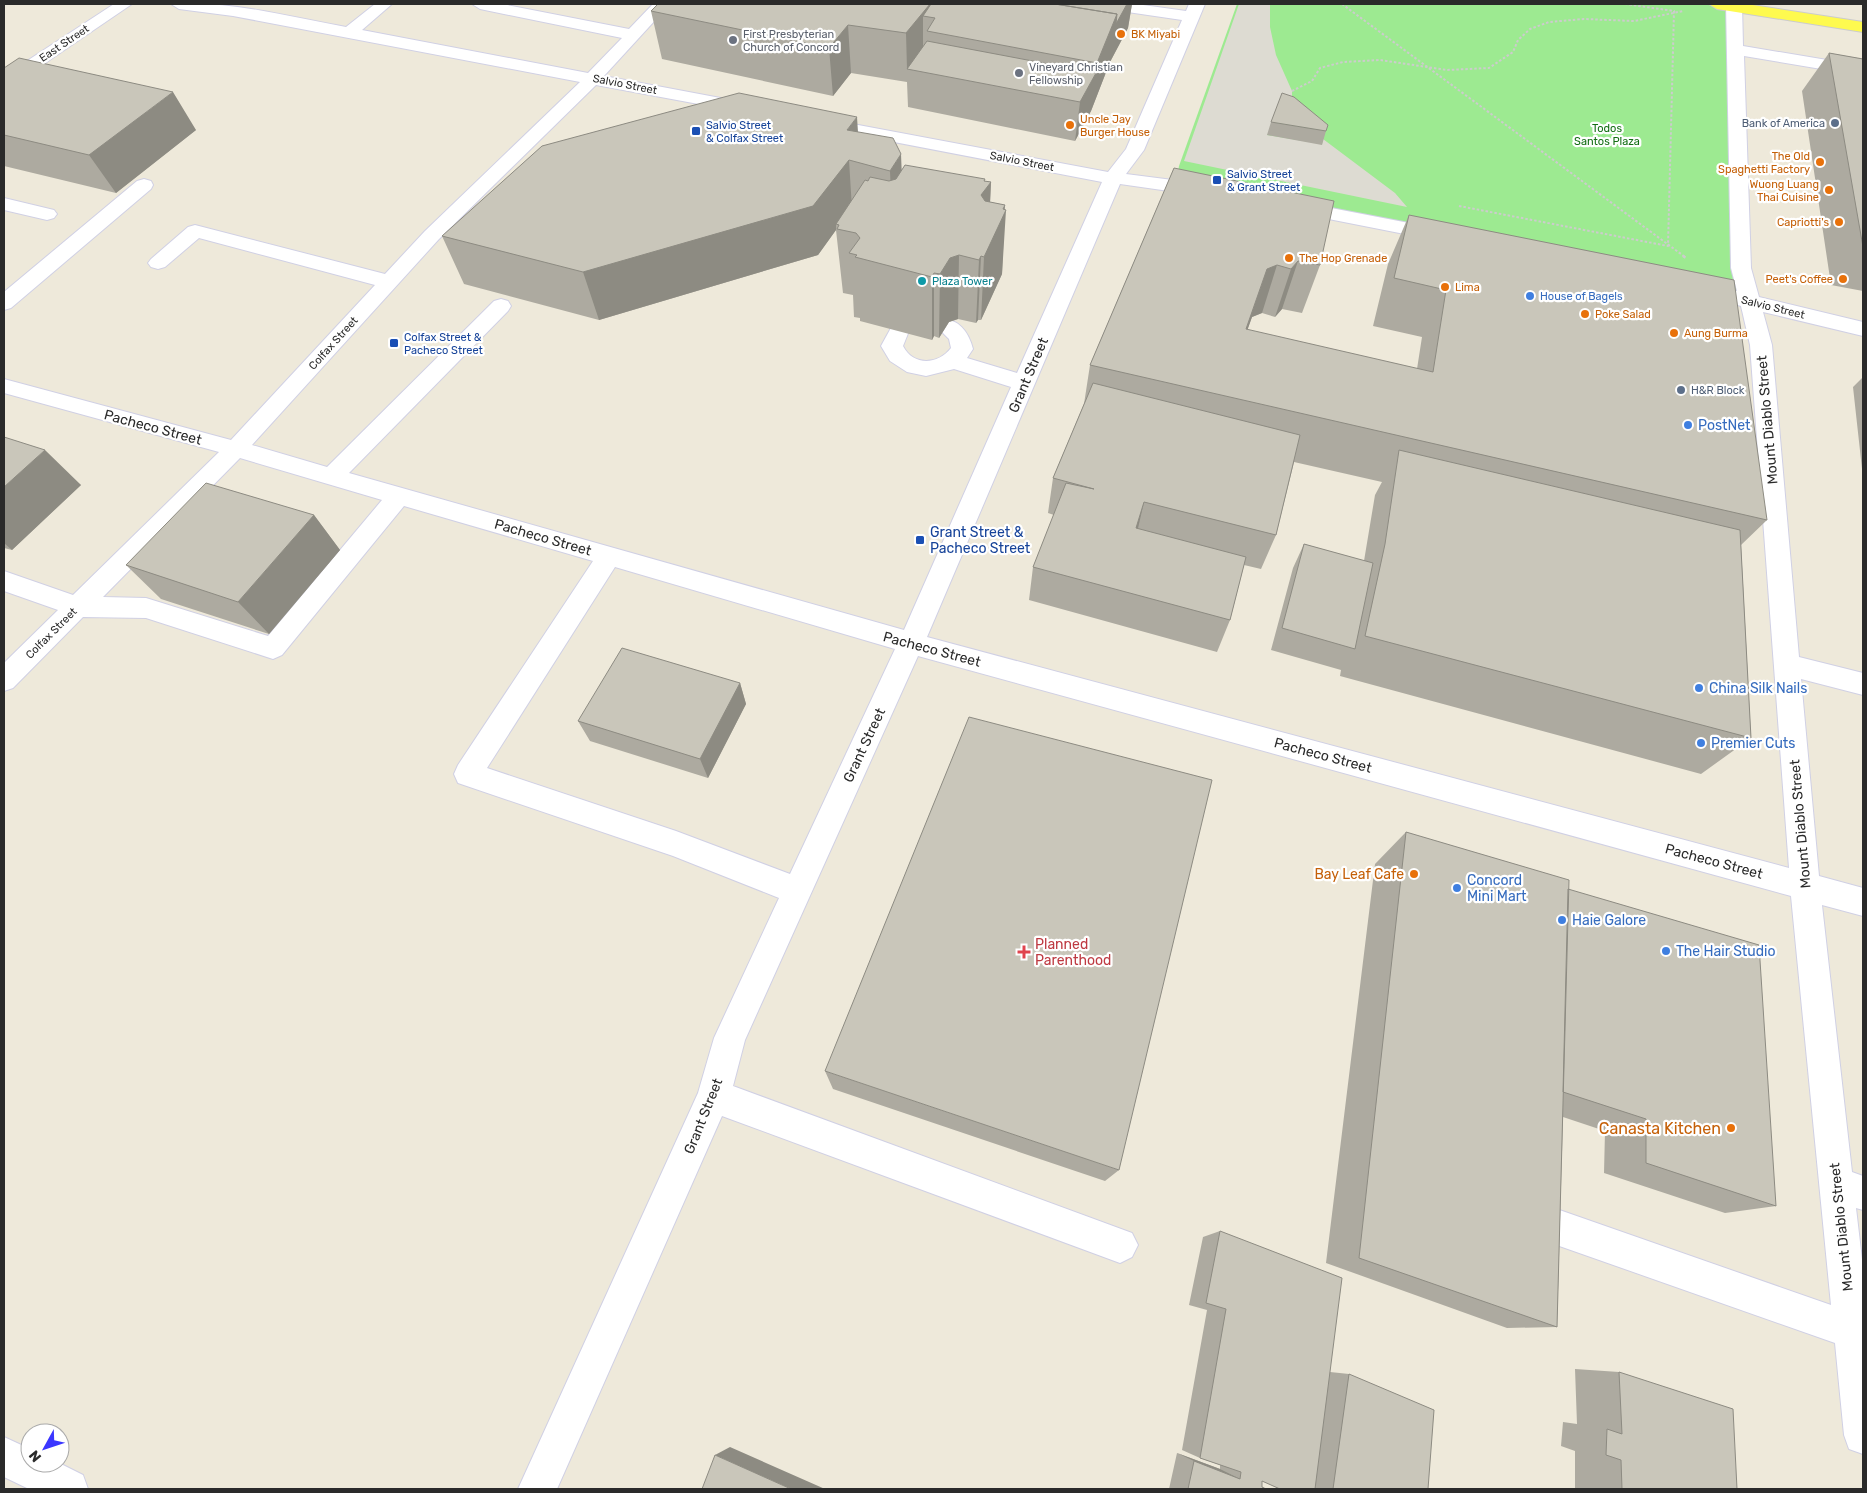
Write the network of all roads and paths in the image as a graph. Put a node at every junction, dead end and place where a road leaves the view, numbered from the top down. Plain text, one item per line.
1 (124, 4) edge
2 (179, 4) edge
3 (384, 4) edge
4 (480, 4) edge
5 (662, 4) edge
6 (1108, 4) edge
7 (1342, 4) edge
8 (1625, 4) edge
9 (1717, 4) edge
10 (1734, 5) edge
11 (1194, 10) edge
12 (1674, 12) junction
13 (1863, 26) edge
14 (349, 33) junction
15 (633, 35) junction
16 (1735, 50) junction
17 (1428, 67) junction
18 (1863, 71) edge
19 (593, 78) junction
20 (4, 83) edge
21 (1292, 91) dead end
22 (765, 112) edge
23 (813, 127) edge
24 (1113, 178) junction
25 (144, 185) dead end
26 (1222, 193) edge
27 (4, 204) edge
28 (1278, 204) edge
29 (1453, 204) dead end
30 (47, 214) dead end
31 (462, 236) edge
32 (1460, 239) edge
33 (439, 242) junction
34 (1668, 246) junction
35 (1692, 262) dead end
36 (158, 263) dead end
37 (388, 282) junction
38 (1685, 282) edge
39 (1750, 302) junction
40 (4, 303) edge
41 (501, 306) dead end
42 (946, 326) dead end
43 (1863, 329) edge
44 (899, 331) dead end
45 (953, 361) junction
46 (1024, 382) junction
47 (4, 386) edge
48 (236, 449) junction
49 (331, 477) junction
50 (399, 496) junction
51 (609, 556) junction
52 (4, 581) edge
53 (77, 607) junction
54 (911, 643) junction
55 (1786, 664) junction
56 (4, 680) edge
57 (1863, 684) edge
58 (1805, 885) junction
59 (797, 891) junction
60 (1863, 902) edge
61 (714, 1096) junction
62 (1850, 1189) edge
63 (1548, 1224) edge
64 (1120, 1245) dead end
65 (1852, 1331) junction
66 (1863, 1435) edge
67 (4, 1456) edge
68 (69, 1489) edge
69 (537, 1489) edge

1 - 20 street, East Street
2 - 14 street, Salvio Street
3 - 14 street
4 - 15 street
5 - 15 street, Colfax Street
6 - 11 street
7 - 17 path
8 - 12 path
9 - 10 main road
10 - 12 path
10 - 13 main road
10 - 16 street, Mount Diablo Street
11 - 24 street, Grant Street
12 - 17 path
12 - 34 path
14 - 19 street, Salvio Street
15 - 19 street, Colfax Street
16 - 18 street
16 - 39 street, Mount Diablo Street
17 - 21 path
17 - 34 path
19 - 22 street, Salvio Street
19 - 33 street, Colfax Street
23 - 24 street, Salvio Street
24 - 26 street, Salvio Street
24 - 46 street, Grant Street
25 - 40 street
27 - 30 street
28 - 32 street
29 - 34 path
31 - 33 street
33 - 37 street, Colfax Street
34 - 35 path
36 - 37 street
37 - 48 street, Colfax Street
38 - 39 street, Salvio Street
39 - 43 street, Salvio Street
39 - 55 street, Mount Diablo Street
41 - 49 street
42 - 45 street
44 - 45 street
45 - 46 street
46 - 54 street, Grant Street
47 - 48 street, Pacheco Street
48 - 49 street, Pacheco Street
48 - 53 street, Colfax Street
49 - 50 street, Pacheco Street
50 - 51 street, Pacheco Street
50 - 53 street
51 - 54 street, Pacheco Street
51 - 59 street
52 - 53 street
53 - 56 street, Colfax Street
54 - 58 street, Pacheco Street
54 - 59 street, Grant Street
55 - 57 street
55 - 58 street, Mount Diablo Street
58 - 60 street, Pacheco Street
58 - 62 street, Mount Diablo Street
59 - 61 street, Grant Street
61 - 64 street
61 - 69 street, Grant Street
62 - 65 street, Mount Diablo Street
63 - 65 street
65 - 66 street, Mount Diablo Street
67 - 68 street

